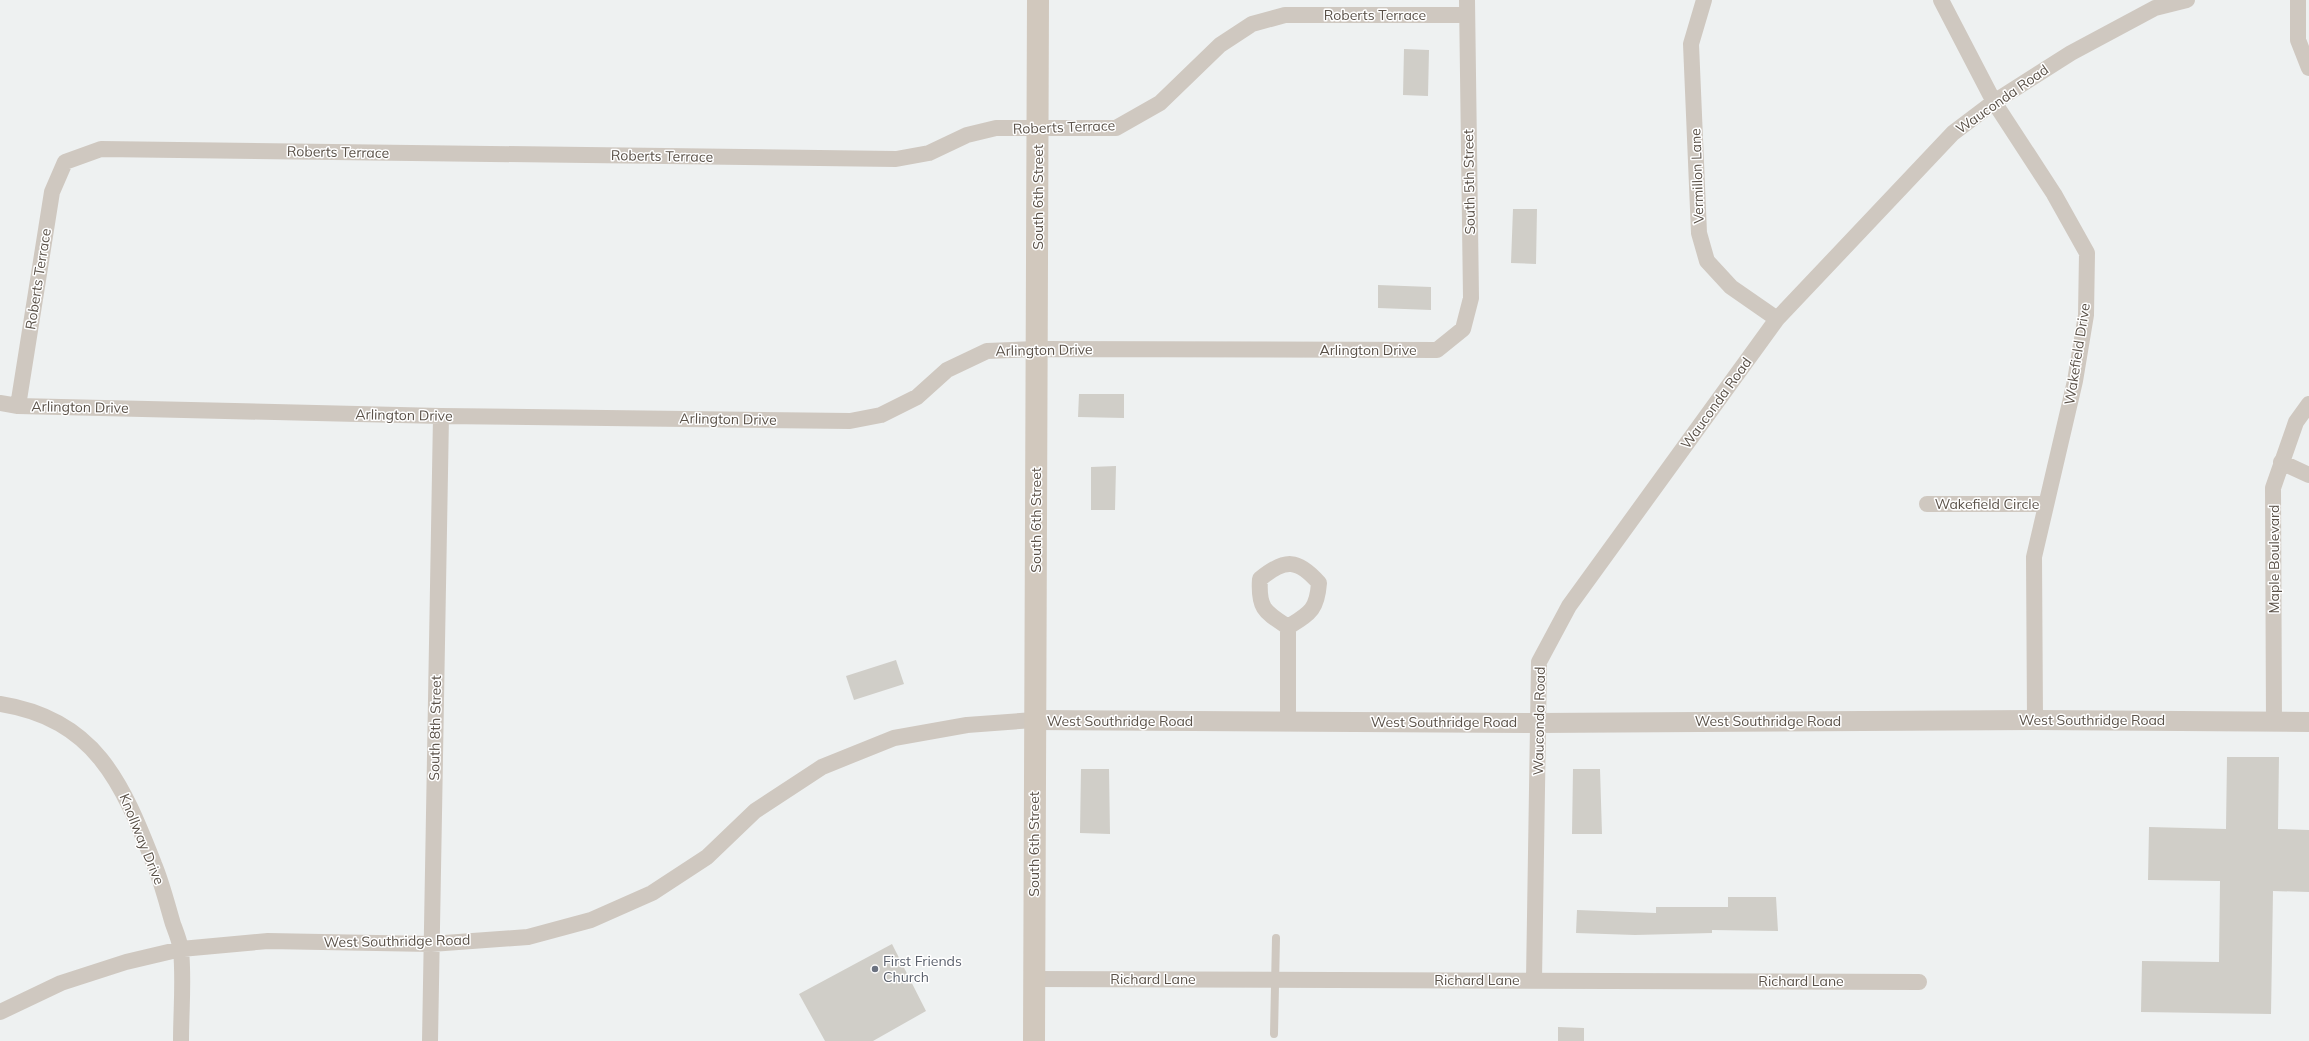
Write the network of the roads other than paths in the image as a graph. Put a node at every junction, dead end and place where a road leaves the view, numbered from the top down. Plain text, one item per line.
1 (1038, 0) edge
2 (1704, 0) edge
3 (1941, 0) edge
4 (2187, 0) edge
5 (2298, 0) edge
6 (1467, 7) edge
7 (2309, 68) edge
8 (1994, 102) junction
9 (1038, 129) junction
10 (1777, 319) junction
11 (1038, 349) junction
12 (1436, 350) joint
13 (0, 403) edge
14 (2309, 404) edge
15 (18, 406) junction
16 (441, 416) junction
17 (2281, 462) junction
18 (2309, 475) edge
19 (1927, 504) dead end
20 (2046, 504) junction
21 (1288, 627) dead end
22 (0, 704) edge
23 (1034, 720) junction
24 (2035, 720) junction
25 (1288, 721) junction
26 (2274, 722) junction
27 (2309, 722) edge
28 (1538, 723) junction
29 (1276, 938) dead end
30 (431, 944) junction
31 (181, 949) junction
32 (1034, 979) junction
33 (1276, 979) junction
34 (1534, 980) junction
35 (1919, 982) dead end
36 (0, 1012) edge
37 (1274, 1034) dead end
38 (181, 1041) edge
39 (430, 1041) edge
40 (1034, 1041) edge

1 - 9 main road, South 6th Street
2 - 10 street, Vermillon Lane
3 - 8 street, Wakefield Drive
4 - 8 street, Wauconda Road
5 - 7 street
6 - 9 street, Roberts Terrace
6 - 12 street, South 5th Street
8 - 10 street, Wauconda Road
8 - 20 street, Wakefield Drive
9 - 11 main road, South 6th Street
9 - 15 street, Roberts Terrace
10 - 28 street, Wauconda Road
11 - 12 street, Arlington Drive
11 - 16 street, Arlington Drive
11 - 23 main road, South 6th Street
13 - 15 street, Arlington Drive
14 - 17 street, Maple Boulevard
15 - 16 street, Arlington Drive
16 - 30 street, South 8th Street
17 - 18 street
17 - 26 street, Maple Boulevard
19 - 20 street, Wakefield Circle
20 - 24 street, Wakefield Drive
21 - 25 street
22 - 31 street, Knollway Drive
23 - 25 street, West Southridge Road
23 - 30 street, West Southridge Road
23 - 32 main road, South 6th Street
24 - 26 street, West Southridge Road
24 - 28 street, West Southridge Road
25 - 28 street, West Southridge Road
26 - 27 street, West Southridge Road
28 - 34 street, Wauconda Road
29 - 33 lane
30 - 31 street, West Southridge Road
30 - 39 street, South 8th Street
31 - 36 street, West Southridge Road
31 - 38 street, Knollway Drive
32 - 33 street, Richard Lane
32 - 40 main road, South 6th Street
33 - 34 street, Richard Lane
33 - 37 lane
34 - 35 street, Richard Lane

